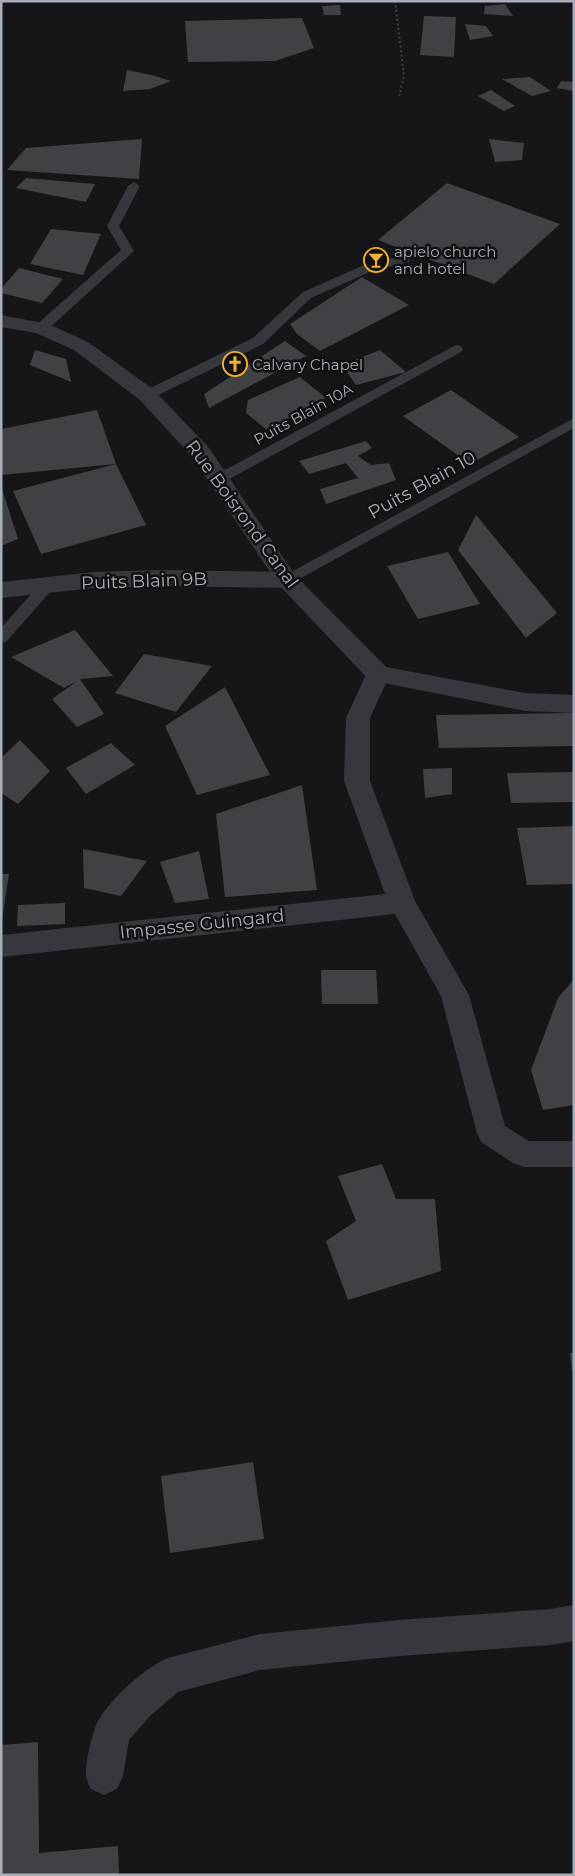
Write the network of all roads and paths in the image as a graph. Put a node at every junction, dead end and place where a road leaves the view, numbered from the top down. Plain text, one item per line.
1 (395, 1) edge
2 (398, 96) dead end
3 (134, 186) dead end
4 (405, 259) dead end
5 (1, 321) edge
6 (41, 328) junction
7 (456, 349) dead end
8 (148, 395) junction
9 (574, 422) edge
10 (219, 479) junction
11 (287, 580) junction
12 (46, 586) junction
13 (1, 590) edge
14 (1, 638) edge
15 (378, 674) junction
16 (574, 704) edge
17 (402, 902) junction
18 (1, 946) edge
19 (574, 1154) edge
20 (574, 1623) edge
21 (104, 1776) dead end

1 - 2 path
3 - 6 lane
4 - 8 lane
5 - 6 street, Rue Boisrond Canal
6 - 8 street, Rue Boisrond Canal
7 - 10 lane, Puits Blain 10A
8 - 10 street, Rue Boisrond Canal
9 - 11 lane, Puits Blain 10
10 - 11 street, Rue Boisrond Canal
11 - 12 street, Puits Blain 9B
11 - 15 street, Rue Boisrond Canal
12 - 13 street, Puits Blain 9B
12 - 14 lane
15 - 16 street
15 - 17 street
17 - 18 street, Impasse Guingard
17 - 19 street
20 - 21 street

